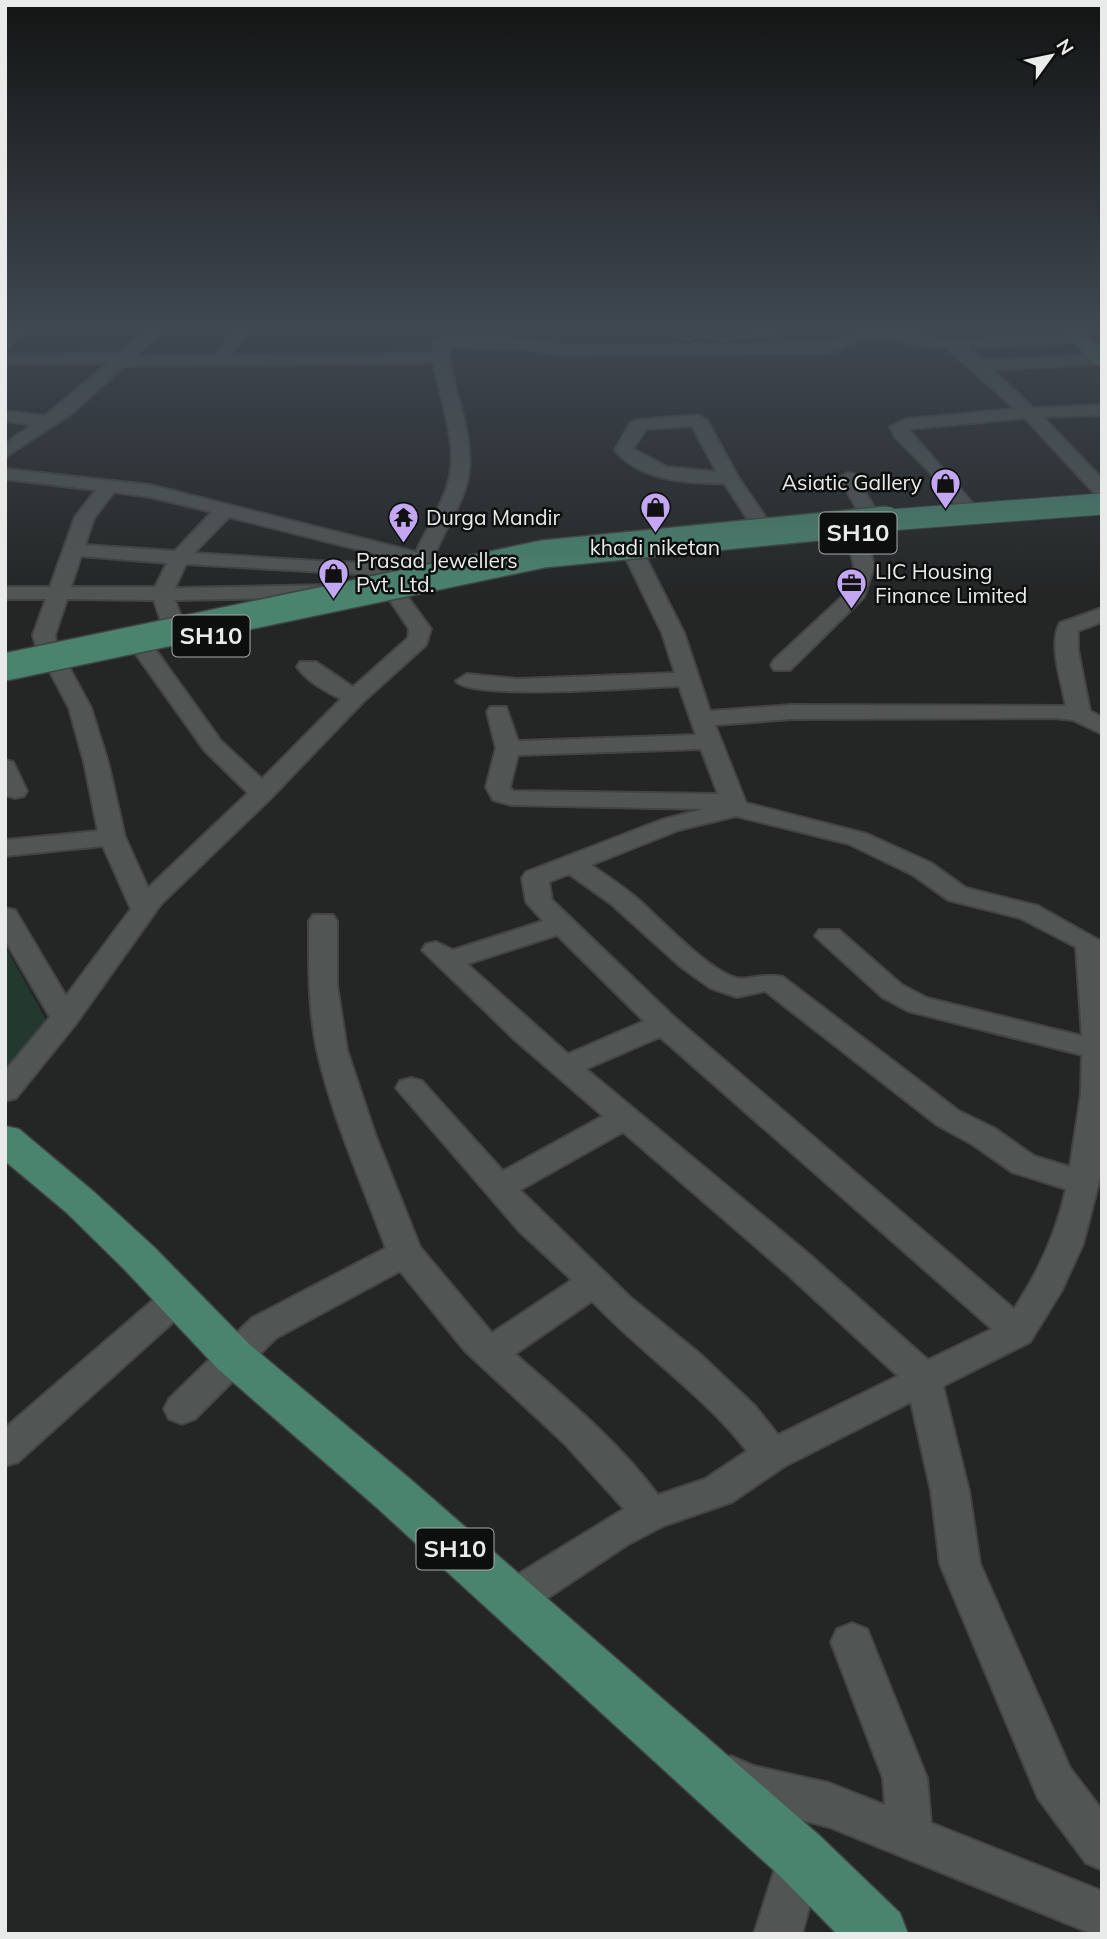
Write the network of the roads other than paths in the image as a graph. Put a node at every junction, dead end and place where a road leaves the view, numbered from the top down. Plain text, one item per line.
1 (9, 416) edge
2 (55, 416) edge
3 (454, 416) edge
4 (988, 416) edge
5 (1030, 416) edge
6 (49, 422) junction
7 (9, 447) edge
8 (5, 474) edge
9 (729, 477) junction
10 (848, 478) dead end
11 (110, 485) junction
12 (1102, 491) edge
13 (1102, 498) edge
14 (1102, 504) edge
15 (967, 507) junction
16 (227, 509) junction
17 (1102, 513) edge
18 (863, 524) junction
19 (766, 532) junction
20 (629, 544) junction
21 (75, 551) junction
22 (180, 557) junction
23 (538, 558) junction
24 (459, 565) junction
25 (503, 573) junction
26 (401, 583) junction
27 (5, 593) edge
28 (164, 593) junction
29 (58, 594) junction
30 (1102, 614) edge
31 (176, 635) junction
32 (139, 643) junction
33 (52, 660) junction
34 (5, 661) edge
35 (782, 665) dead end
36 (5, 667) edge
37 (307, 667) dead end
38 (5, 678) edge
39 (688, 679) junction
40 (467, 681) dead end
41 (355, 697) junction
42 (498, 712) dead end
43 (1079, 714) junction
44 (702, 719) junction
45 (1102, 727) edge
46 (710, 742) junction
47 (508, 748) junction
48 (5, 766) edge
49 (15, 791) dead end
50 (262, 793) junction
51 (735, 805) junction
52 (112, 837) junction
53 (5, 848) edge
54 (570, 863) junction
55 (144, 909) junction
56 (5, 916) edge
57 (323, 921) dead end
58 (562, 924) junction
59 (829, 936) dead end
60 (1095, 939) edge
61 (65, 1018) junction
62 (664, 1024) junction
63 (1098, 1050) junction
64 (566, 1066) junction
65 (411, 1088) dead end
66 (5, 1091) edge
67 (626, 1117) junction
68 (19, 1151) edge
69 (1091, 1169) edge
70 (499, 1187) junction
71 (405, 1253) junction
72 (595, 1282) junction
73 (179, 1297) junction
74 (1018, 1332) junction
75 (491, 1352) junction
76 (234, 1357) junction
77 (923, 1377) junction
78 (181, 1409) dead end
79 (5, 1451) edge
80 (772, 1455) junction
81 (650, 1514) junction
82 (511, 1600) junction
83 (852, 1642) dead end
84 (690, 1759) junction
85 (909, 1836) junction
86 (1102, 1847) edge
87 (800, 1856) junction
88 (1102, 1914) edge
89 (778, 1934) edge
90 (879, 1934) edge

1 - 6 street
2 - 6 street
3 - 26 street
4 - 15 street
5 - 12 street
6 - 7 street
8 - 11 street
9 - 9 street
9 - 19 street
10 - 18 street
11 - 16 street
11 - 21 street
13 - 15 main road
14 - 36 main road, bridge
15 - 18 main road
16 - 22 street
16 - 26 street
17 - 18 main road, SH10
18 - 19 main road, SH10
18 - 35 street
19 - 20 main road, SH10
20 - 23 main road, SH10
20 - 39 street
21 - 22 street
21 - 29 street
22 - 26 street
22 - 28 street
23 - 24 main road
23 - 25 main road, SH10
24 - 25 street
24 - 26 main road
25 - 26 main road, SH10
26 - 28 street
26 - 31 main road, SH10
26 - 41 street
27 - 29 street
28 - 29 street
28 - 31 street
29 - 33 street
30 - 43 street
31 - 32 main road, SH10
32 - 33 main road, SH10
32 - 50 street
33 - 34 main road
33 - 38 main road, SH10
33 - 52 street
37 - 41 street
39 - 40 street
39 - 44 street
41 - 50 street
42 - 47 street
43 - 44 street
43 - 45 street
44 - 46 street
46 - 47 street
46 - 51 street
47 - 51 street
48 - 49 street
50 - 55 street
51 - 54 street
51 - 60 street
52 - 53 street
52 - 55 street
54 - 58 street
54 - 69 street
55 - 61 street
56 - 61 street
57 - 71 street
58 - 62 street
58 - 64 street
59 - 63 street
60 - 63 street
61 - 66 street
62 - 64 street
62 - 74 street
63 - 69 street
64 - 67 street
65 - 70 street
67 - 70 street
67 - 77 street
68 - 73 main road, SH10
69 - 74 street
70 - 72 street
71 - 75 street
71 - 76 street
72 - 75 street
72 - 80 street
73 - 76 main road, SH10
73 - 79 street
74 - 77 street
75 - 81 street
76 - 78 street
76 - 82 main road, SH10
77 - 80 street
77 - 86 street
80 - 81 street
81 - 82 street
82 - 84 main road, SH10
83 - 85 street
84 - 85 street
84 - 87 main road, SH10
85 - 88 street
87 - 89 street
87 - 90 main road, SH10

